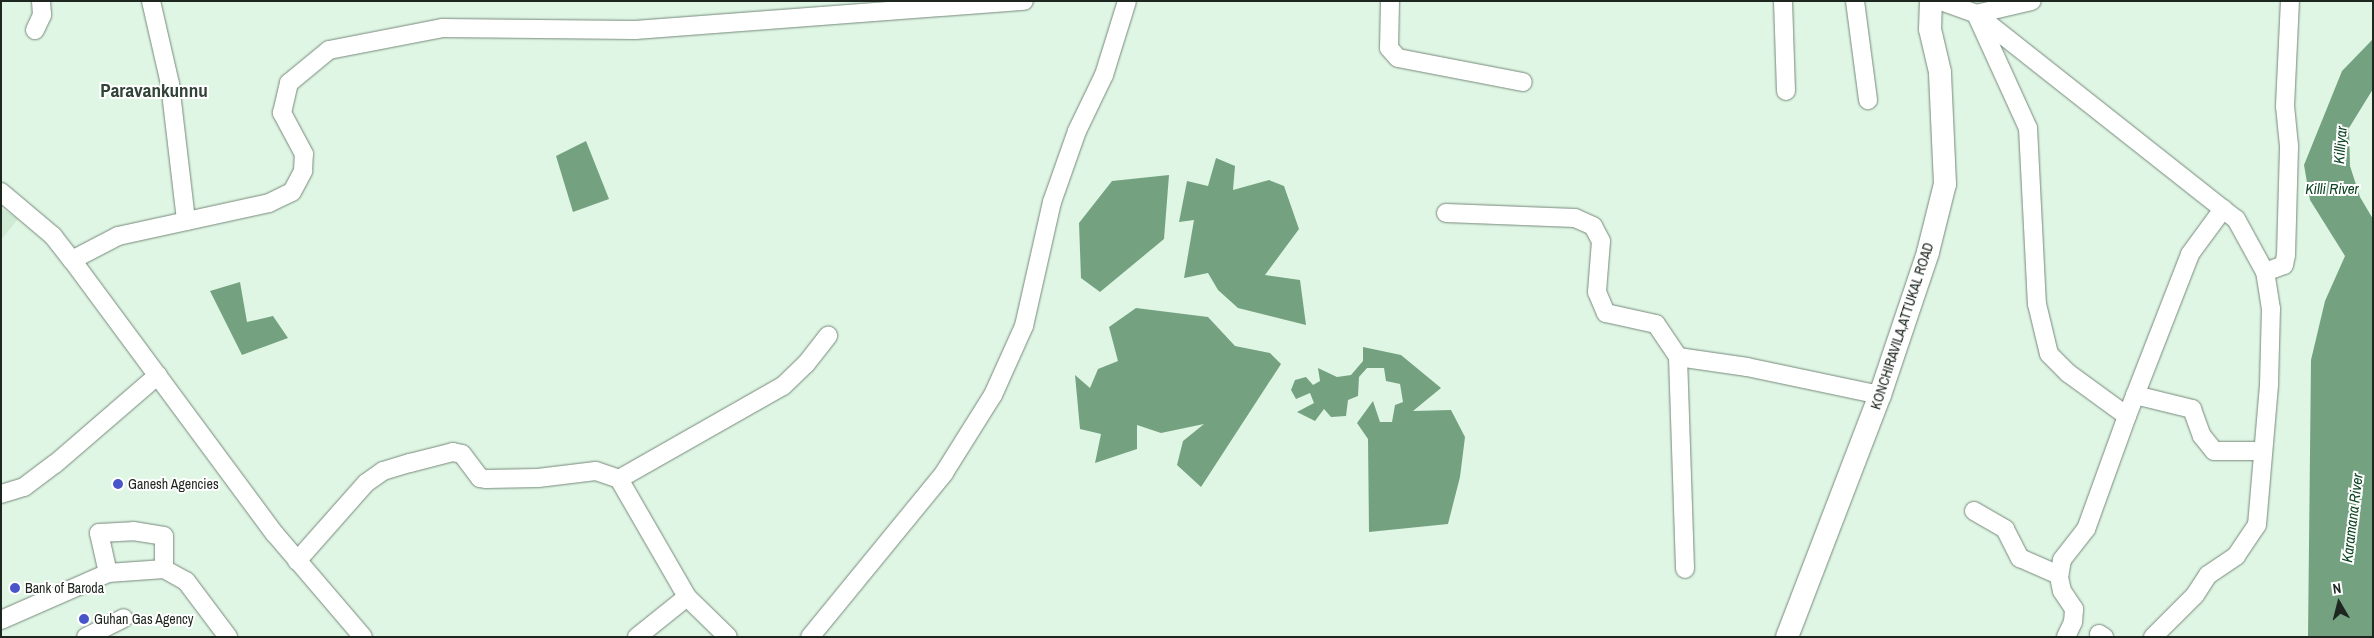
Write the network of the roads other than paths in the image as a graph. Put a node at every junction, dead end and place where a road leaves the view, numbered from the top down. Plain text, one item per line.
1 (41, 1) edge
2 (151, 1) edge
3 (1024, 1) edge
4 (1127, 1) edge
5 (1390, 1) edge
6 (1782, 1) edge
7 (1855, 1) edge
8 (1931, 1) edge
9 (1941, 1) edge
10 (2032, 1) edge
11 (2290, 1) edge
12 (811, 10) edge
13 (1976, 14) junction
14 (35, 30) dead end
15 (1523, 82) dead end
16 (1786, 91) dead end
17 (1868, 100) dead end
18 (1, 192) edge
19 (2223, 209) junction
20 (1446, 213) dead end
21 (186, 221) junction
22 (72, 260) junction
23 (2265, 272) junction
24 (828, 336) dead end
25 (1678, 358) junction
26 (158, 375) junction
27 (1880, 395) junction
28 (2135, 395) junction
29 (2127, 416) junction
30 (2263, 451) junction
31 (619, 479) junction
32 (1, 494) edge
33 (1974, 511) dead end
34 (297, 561) junction
35 (164, 569) junction
36 (1686, 569) dead end
37 (108, 573) junction
38 (2059, 575) junction
39 (687, 598) junction
40 (124, 618) dead end
41 (1, 620) edge
42 (86, 637) edge
43 (228, 637) edge
44 (363, 637) edge
45 (637, 637) edge
46 (728, 637) edge
47 (810, 637) edge
48 (1787, 637) edge
49 (2066, 637) edge
50 (2153, 637) edge

1 - 14 street
2 - 21 street
3 - 12 street
4 - 47 street
5 - 15 street
6 - 16 street
7 - 17 street
8 - 27 main road, KONCHIRAVILA,ATTUKAL ROAD
9 - 13 street
10 - 13 street
11 - 23 street
12 - 21 street
13 - 19 street
13 - 29 street
18 - 22 street
19 - 23 street
19 - 28 street
20 - 25 street
21 - 22 street
22 - 26 street
23 - 30 street
24 - 31 street
25 - 27 street
25 - 36 street
26 - 32 street
26 - 34 street
27 - 48 main road, KONCHIRAVILA,ATTUKAL ROAD
28 - 29 street
28 - 30 street
29 - 38 street
30 - 50 street
31 - 34 street
31 - 39 street
33 - 38 street
34 - 44 street
35 - 37 street
35 - 37 street
35 - 43 street
37 - 41 street
38 - 49 street
39 - 45 street
39 - 46 street
40 - 42 street

